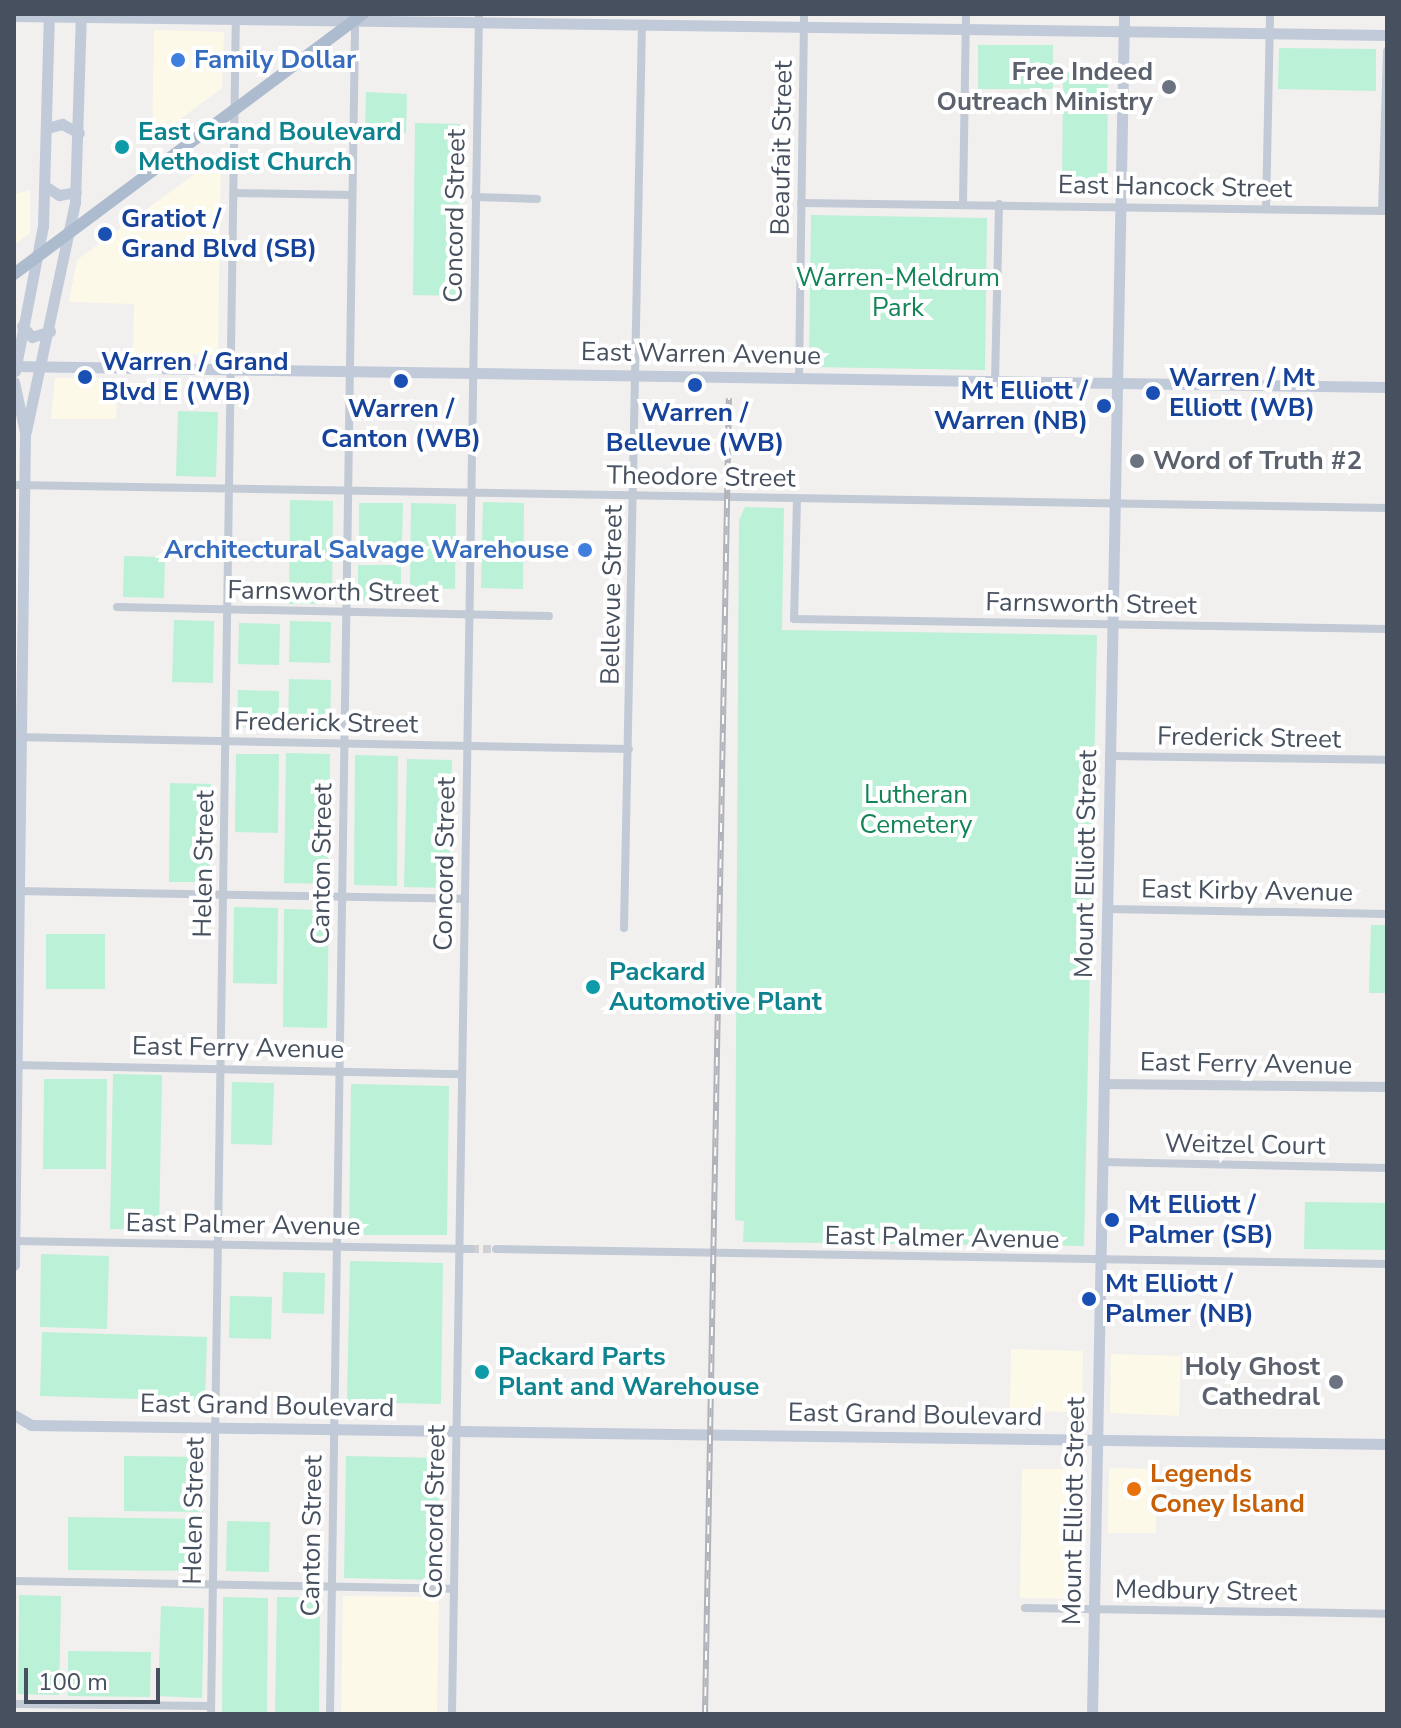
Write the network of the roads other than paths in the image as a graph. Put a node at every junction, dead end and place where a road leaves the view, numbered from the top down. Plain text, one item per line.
1 (966, 14) edge
2 (1124, 14) edge
3 (1270, 14) edge
4 (49, 15) edge
5 (81, 15) edge
6 (14, 16) edge
7 (236, 16) edge
8 (357, 16) edge
9 (479, 18) edge
10 (804, 20) edge
11 (642, 24) junction
12 (966, 28) junction
13 (1124, 31) junction
14 (1269, 33) junction
15 (1387, 35) edge
16 (1387, 51) edge
17 (234, 112) junction
18 (47, 128) junction
19 (79, 133) junction
20 (45, 186) junction
21 (76, 192) junction
22 (234, 193) junction
23 (352, 195) junction
24 (475, 197) junction
25 (537, 199) dead end
26 (801, 203) junction
27 (963, 204) junction
28 (999, 204) junction
29 (1120, 207) junction
30 (1266, 209) junction
31 (1385, 211) edge
32 (70, 234) junction
33 (36, 259) junction
34 (14, 274) edge
35 (22, 326) junction
36 (50, 331) junction
37 (43, 365) junction
38 (14, 369) edge
39 (231, 369) junction
40 (350, 371) junction
41 (471, 373) junction
42 (635, 375) junction
43 (799, 378) junction
44 (995, 381) junction
45 (14, 382) edge
46 (1117, 383) junction
47 (1387, 387) edge
48 (25, 432) junction
49 (19, 485) edge
50 (229, 489) junction
51 (348, 492) junction
52 (471, 494) junction
53 (633, 496) junction
54 (797, 499) junction
55 (1115, 503) junction
56 (1387, 508) edge
57 (117, 607) dead end
58 (228, 609) junction
59 (346, 613) junction
60 (469, 614) junction
61 (549, 616) dead end
62 (1112, 624) junction
63 (1387, 629) edge
64 (18, 737) edge
65 (225, 741) junction
66 (345, 744) junction
67 (467, 746) junction
68 (629, 749) junction
69 (1110, 756) junction
70 (1387, 760) edge
71 (17, 891) edge
72 (224, 896) junction
73 (341, 897) junction
74 (465, 899) junction
75 (1107, 909) junction
76 (1387, 914) edge
77 (624, 928) dead end
78 (15, 1065) edge
79 (222, 1070) junction
80 (340, 1072) junction
81 (462, 1074) junction
82 (1104, 1084) junction
83 (1387, 1087) edge
84 (1102, 1162) junction
85 (1387, 1168) edge
86 (14, 1241) edge
87 (219, 1245) junction
88 (337, 1247) junction
89 (459, 1249) junction
90 (471, 1249) tunnel mouth
91 (496, 1249) tunnel mouth
92 (1100, 1260) junction
93 (1387, 1264) edge
94 (14, 1265) edge
95 (15, 1418) edge
96 (216, 1428) junction
97 (334, 1429) junction
98 (454, 1431) junction
99 (1097, 1440) junction
100 (1387, 1444) edge
101 (14, 1581) edge
102 (213, 1584) junction
103 (331, 1586) junction
104 (454, 1589) junction
105 (1025, 1608) dead end
106 (1094, 1610) junction
107 (1387, 1614) edge
108 (14, 1704) edge
109 (211, 1710) edge
110 (330, 1714) edge
111 (452, 1714) edge
112 (1092, 1714) edge

1 - 12 street
2 - 13 main road, Mount Elliott Street
3 - 14 street
4 - 5 main road
4 - 6 main road
4 - 18 main road
5 - 7 main road
5 - 19 main road
7 - 8 main road
7 - 17 street, Helen Street
8 - 9 main road
8 - 17 main road
8 - 23 street, Canton Street
9 - 11 main road
9 - 24 street, Concord Street
10 - 11 main road
10 - 12 main road
10 - 26 street, Beaufait Street
11 - 42 street, Bellevue Street
12 - 13 main road
12 - 27 street
13 - 14 main road
13 - 29 main road, Mount Elliott Street
14 - 15 main road
14 - 30 street
16 - 31 street
17 - 22 street, Helen Street
17 - 32 main road
18 - 19 main road
18 - 20 main road
19 - 21 main road
20 - 21 main road
20 - 33 main road
21 - 32 main road
22 - 23 street
22 - 39 street, Helen Street
23 - 40 street, Canton Street
24 - 25 street
24 - 41 street, Concord Street
26 - 27 street, East Hancock Street
26 - 43 street, Beaufait Street
27 - 28 street, East Hancock Street
28 - 29 street, East Hancock Street
28 - 44 street
29 - 30 street, East Hancock Street
29 - 46 main road, Mount Elliott Street
30 - 31 street, East Hancock Street
32 - 33 main road
32 - 36 main road
33 - 34 main road
33 - 35 main road
35 - 36 main road
35 - 38 main road
36 - 37 main road
37 - 38 main road, East Warren Avenue
37 - 39 main road, East Warren Avenue
37 - 48 main road
39 - 40 main road, East Warren Avenue
39 - 50 street, Helen Street
40 - 41 main road, East Warren Avenue
40 - 51 street, Canton Street
41 - 42 main road, East Warren Avenue
41 - 52 street, Concord Street
42 - 43 main road, East Warren Avenue
42 - 53 street, Bellevue Street
43 - 44 main road, East Warren Avenue
44 - 46 main road, East Warren Avenue
45 - 48 main road
46 - 47 main road, East Warren Avenue
46 - 55 main road, Mount Elliott Street
48 - 49 main road
49 - 50 street, Theodore Street
49 - 64 main road
50 - 51 street, Theodore Street
50 - 58 street, Helen Street
51 - 52 street, Theodore Street
51 - 59 street, Canton Street
52 - 53 street, Theodore Street
52 - 60 street, Concord Street
53 - 54 street, Theodore Street
53 - 68 street, Bellevue Street
54 - 55 street, Theodore Street
54 - 62 street, Farnsworth Street
55 - 56 street, Theodore Street
55 - 62 main road, Mount Elliott Street
57 - 58 street, Farnsworth Street
58 - 59 street, Farnsworth Street
58 - 65 street, Helen Street
59 - 60 street, Farnsworth Street
59 - 66 street, Canton Street
60 - 61 street, Farnsworth Street
60 - 67 street, Concord Street
62 - 63 street, Farnsworth Street
62 - 69 main road, Mount Elliott Street
64 - 65 street, Frederick Street
64 - 71 main road
65 - 66 street, Frederick Street
65 - 72 street, Helen Street
66 - 67 street, Frederick Street
66 - 73 street, Canton Street
67 - 68 street, Frederick Street
67 - 74 street, Concord Street
68 - 77 street, Bellevue Street
69 - 70 street, Frederick Street
69 - 75 main road, Mount Elliott Street
71 - 72 street
71 - 78 main road
72 - 73 street
72 - 79 street, Helen Street
73 - 74 street
73 - 80 street, Canton Street
74 - 81 street, Concord Street
75 - 76 street, East Kirby Avenue
75 - 82 main road, Mount Elliott Street
78 - 79 street, East Ferry Avenue
78 - 86 main road
79 - 80 street, East Ferry Avenue
79 - 87 street, Helen Street
80 - 81 street, East Ferry Avenue
80 - 88 street, Canton Street
81 - 89 street, Concord Street
82 - 83 street, East Ferry Avenue
82 - 84 main road, Mount Elliott Street
84 - 85 street, Weitzel Court
84 - 92 main road, Mount Elliott Street
86 - 87 street, East Palmer Avenue
86 - 94 main road
87 - 88 street, East Palmer Avenue
87 - 96 street, Helen Street
88 - 89 street, East Palmer Avenue
88 - 97 street, Canton Street
89 - 90 street, East Palmer Avenue
89 - 98 street, Concord Street
91 - 92 street, East Palmer Avenue
92 - 93 street, East Palmer Avenue
92 - 99 main road, Mount Elliott Street
95 - 96 main road, East Grand Boulevard
96 - 97 main road, East Grand Boulevard
96 - 102 street, Helen Street
97 - 98 main road, East Grand Boulevard
97 - 103 street, Canton Street
98 - 99 main road, East Grand Boulevard
98 - 104 street, Concord Street
99 - 100 main road, East Grand Boulevard
99 - 106 main road, Mount Elliott Street
101 - 102 street
102 - 103 street
102 - 109 street, Helen Street
103 - 104 street
103 - 110 street, Canton Street
104 - 111 street, Concord Street
105 - 106 street, Medbury Street
106 - 107 street, Medbury Street
106 - 112 main road, Mount Elliott Street
108 - 109 street

